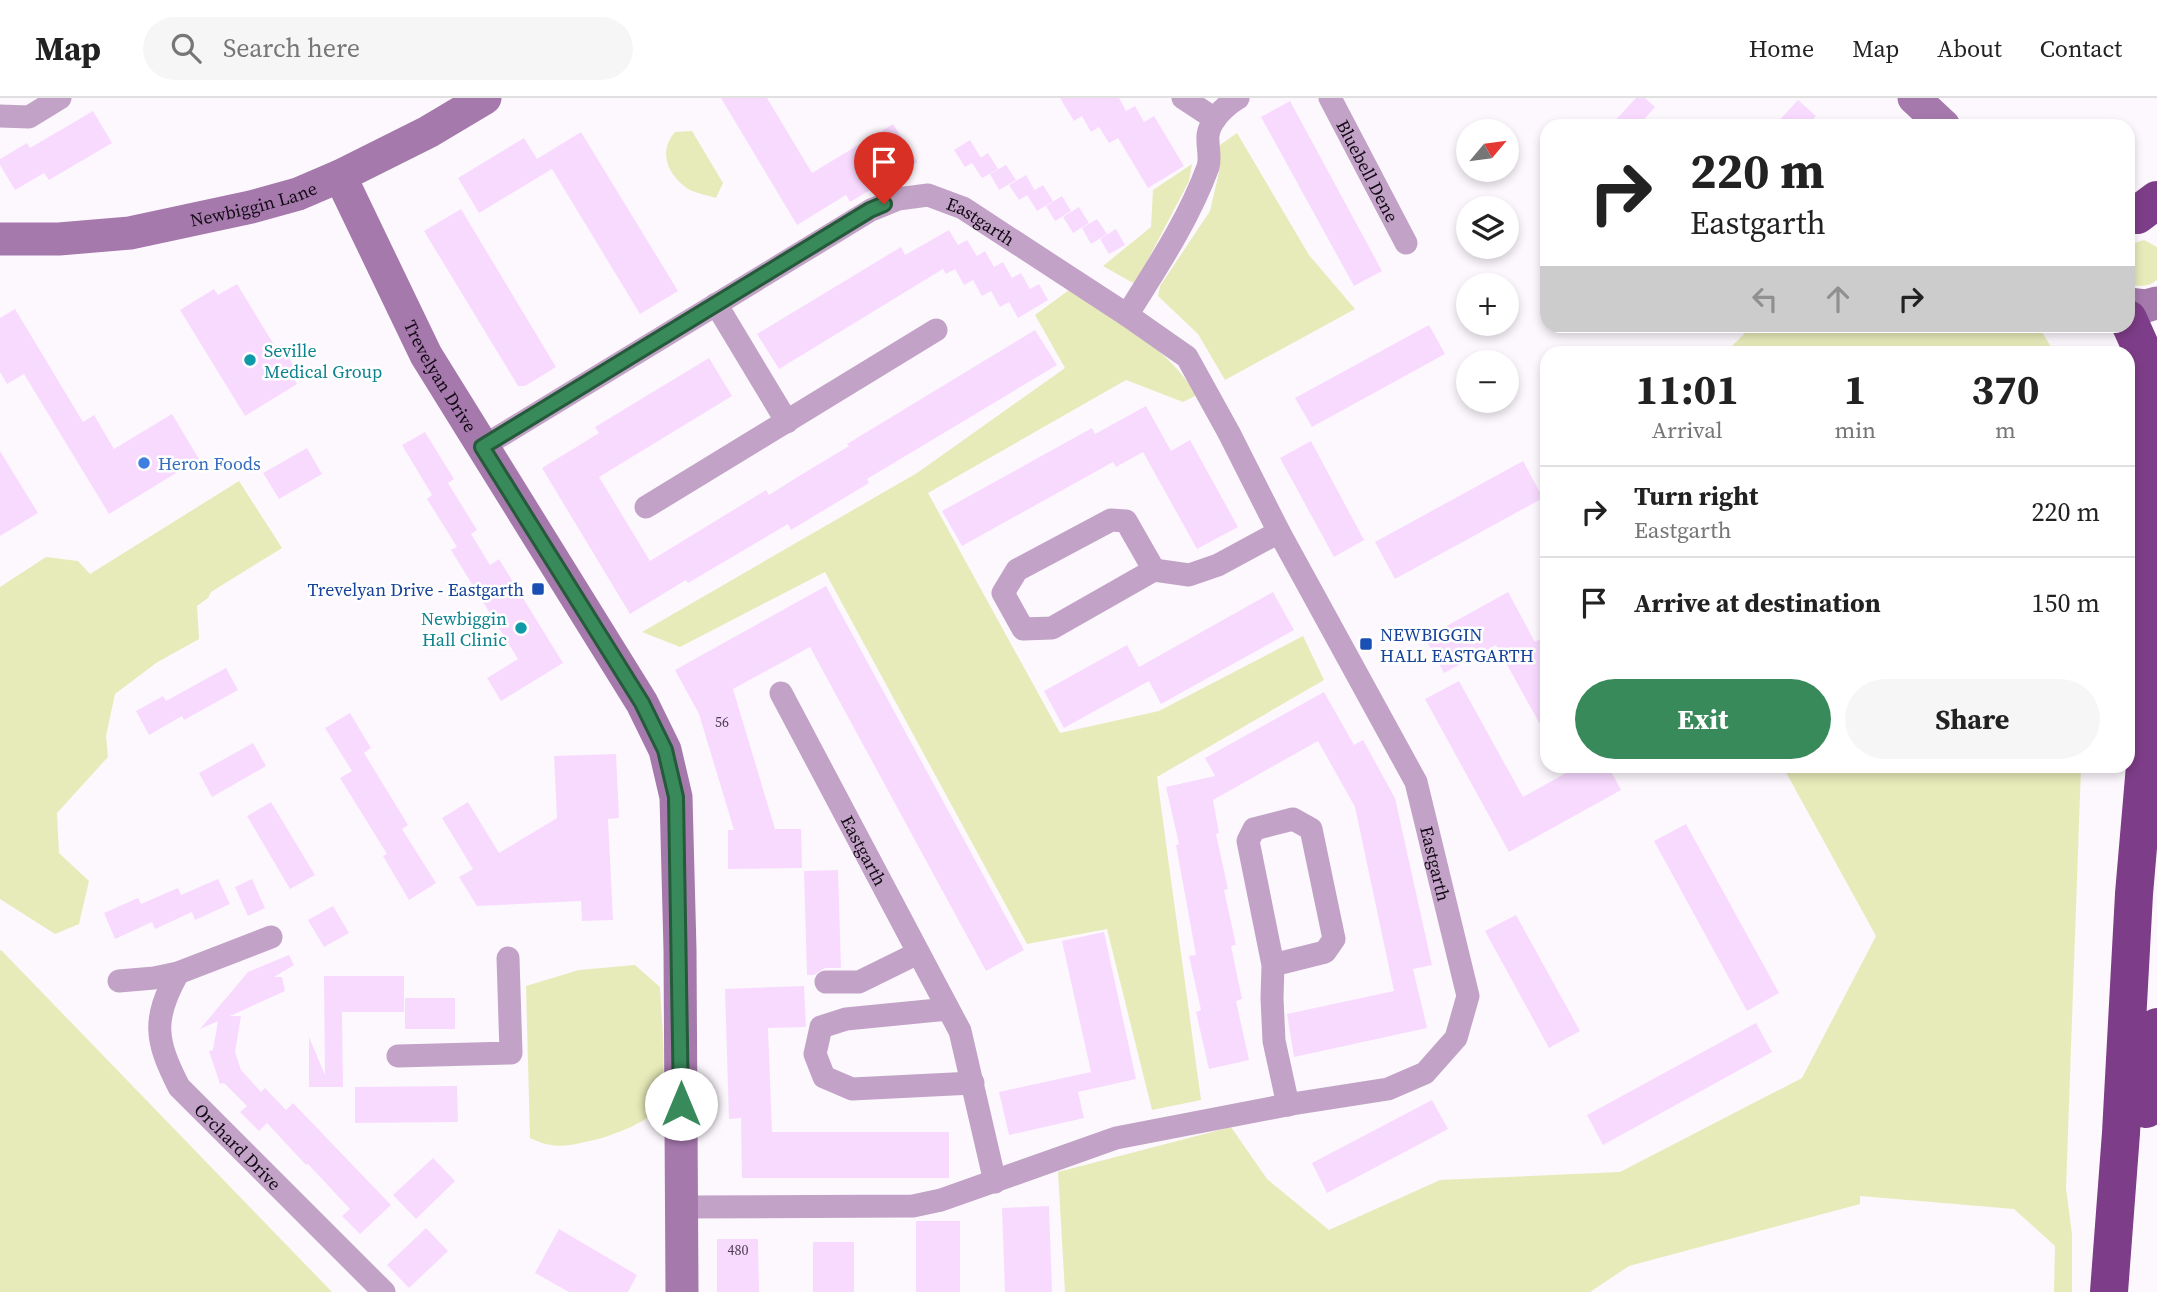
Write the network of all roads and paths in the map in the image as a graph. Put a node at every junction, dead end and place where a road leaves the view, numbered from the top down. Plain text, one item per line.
1 (60, 98) edge
2 (485, 98) edge
3 (1183, 98) edge
4 (1238, 98) edge
5 (1330, 98) edge
6 (1914, 98) edge
7 (0, 116) edge
8 (1215, 119) junction
9 (1936, 119) edge
10 (340, 176) junction
11 (0, 239) edge
12 (1406, 243) dead end
13 (716, 304) junction
14 (2144, 307) edge
15 (1127, 314) junction
16 (936, 330) dead end
17 (787, 422) junction
18 (482, 447) junction
19 (646, 508) dead end
20 (1279, 532) junction
21 (1154, 569) junction
22 (781, 693) dead end
23 (271, 937) dead end
24 (918, 953) junction
25 (508, 958) dead end
26 (1273, 965) junction
27 (178, 973) junction
28 (119, 981) dead end
29 (826, 982) dead end
30 (948, 1009) junction
31 (2157, 1027) edge
32 (398, 1056) dead end
33 (973, 1083) junction
34 (1288, 1105) junction
35 (995, 1182) junction
36 (681, 1207) junction
37 (384, 1292) edge
38 (681, 1292) edge
39 (2109, 1292) edge
40 (2126, 1292) edge

1 - 7 street
2 - 10 street, Newbiggin Lane
3 - 8 street
4 - 8 street
5 - 12 street, Bluebell Dene
6 - 9 street
8 - 15 street
10 - 11 street, Newbiggin Lane
10 - 18 street, Trevelyan Drive
13 - 15 street, Eastgarth
13 - 17 street
13 - 18 street, Eastgarth
14 - 39 highway
15 - 20 street, Eastgarth
16 - 17 street
17 - 19 street
18 - 36 street, Trevelyan Drive
20 - 21 street
20 - 34 street, Eastgarth
21 - 21 street
22 - 24 street, Eastgarth
23 - 27 street
24 - 29 street
24 - 30 street, Eastgarth
25 - 32 street
26 - 26 street
26 - 34 street
27 - 28 street
27 - 37 street, Orchard Drive
30 - 33 street, Eastgarth
30 - 33 street
31 - 40 highway
33 - 35 street, Eastgarth
34 - 35 street, Eastgarth
35 - 36 street, Eastgarth
36 - 38 street, Trevelyan Drive

